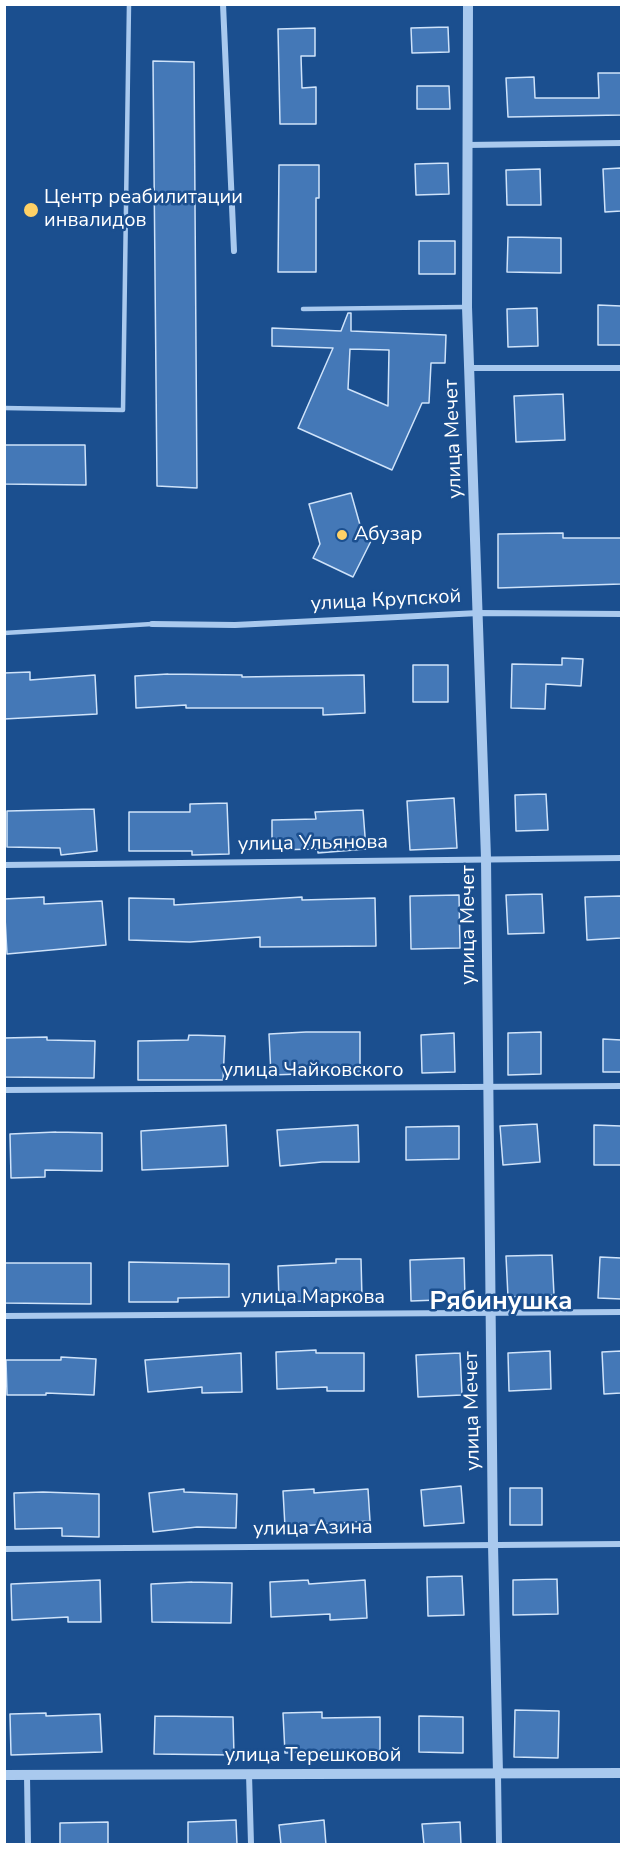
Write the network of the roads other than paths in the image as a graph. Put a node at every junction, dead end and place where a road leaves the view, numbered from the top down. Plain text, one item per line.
1 (129, 4) edge
2 (224, 4) edge
3 (468, 4) edge
4 (621, 143) edge
5 (466, 145) junction
6 (234, 251) dead end
7 (467, 307) junction
8 (303, 309) dead end
9 (621, 368) edge
10 (469, 369) junction
11 (4, 408) edge
12 (479, 614) junction
13 (621, 614) edge
14 (152, 624) joint
15 (4, 633) edge
16 (486, 858) junction
17 (621, 858) edge
18 (4, 865) edge
19 (621, 1086) edge
20 (488, 1087) junction
21 (4, 1089) edge
22 (621, 1312) edge
23 (490, 1314) junction
24 (4, 1316) edge
25 (493, 1544) junction
26 (621, 1544) edge
27 (4, 1549) edge
28 (621, 1773) edge
29 (249, 1774) junction
30 (498, 1774) junction
31 (4, 1775) edge
32 (27, 1775) junction
33 (28, 1845) edge
34 (251, 1845) edge
35 (499, 1845) edge

1 - 11 lane
2 - 6 street
3 - 5 street, улица Мечет
4 - 5 street
5 - 7 street, улица Мечет
7 - 8 lane
7 - 10 street, улица Мечет
9 - 10 street
10 - 12 street, улица Мечет
12 - 13 street, улица Крупской
12 - 14 street, улица Крупской
12 - 16 street, улица Мечет
14 - 15 lane
16 - 17 street, улица Ульянова
16 - 18 street, улица Ульянова
16 - 20 street, улица Мечет
19 - 20 street, улица Чайковского
20 - 21 street, улица Чайковского
20 - 23 street, улица Мечет
22 - 23 street, улица Маркова
23 - 24 street, улица Маркова
23 - 25 street, улица Мечет
25 - 26 street, улица Азина
25 - 27 street, улица Азина
25 - 30 street, улица Мечет
28 - 30 street, улица Терешковой
29 - 30 street, улица Терешковой
29 - 32 street, улица Терешковой
29 - 34 street
30 - 35 street, улица Мечет
31 - 32 street, улица Терешковой
32 - 33 street

